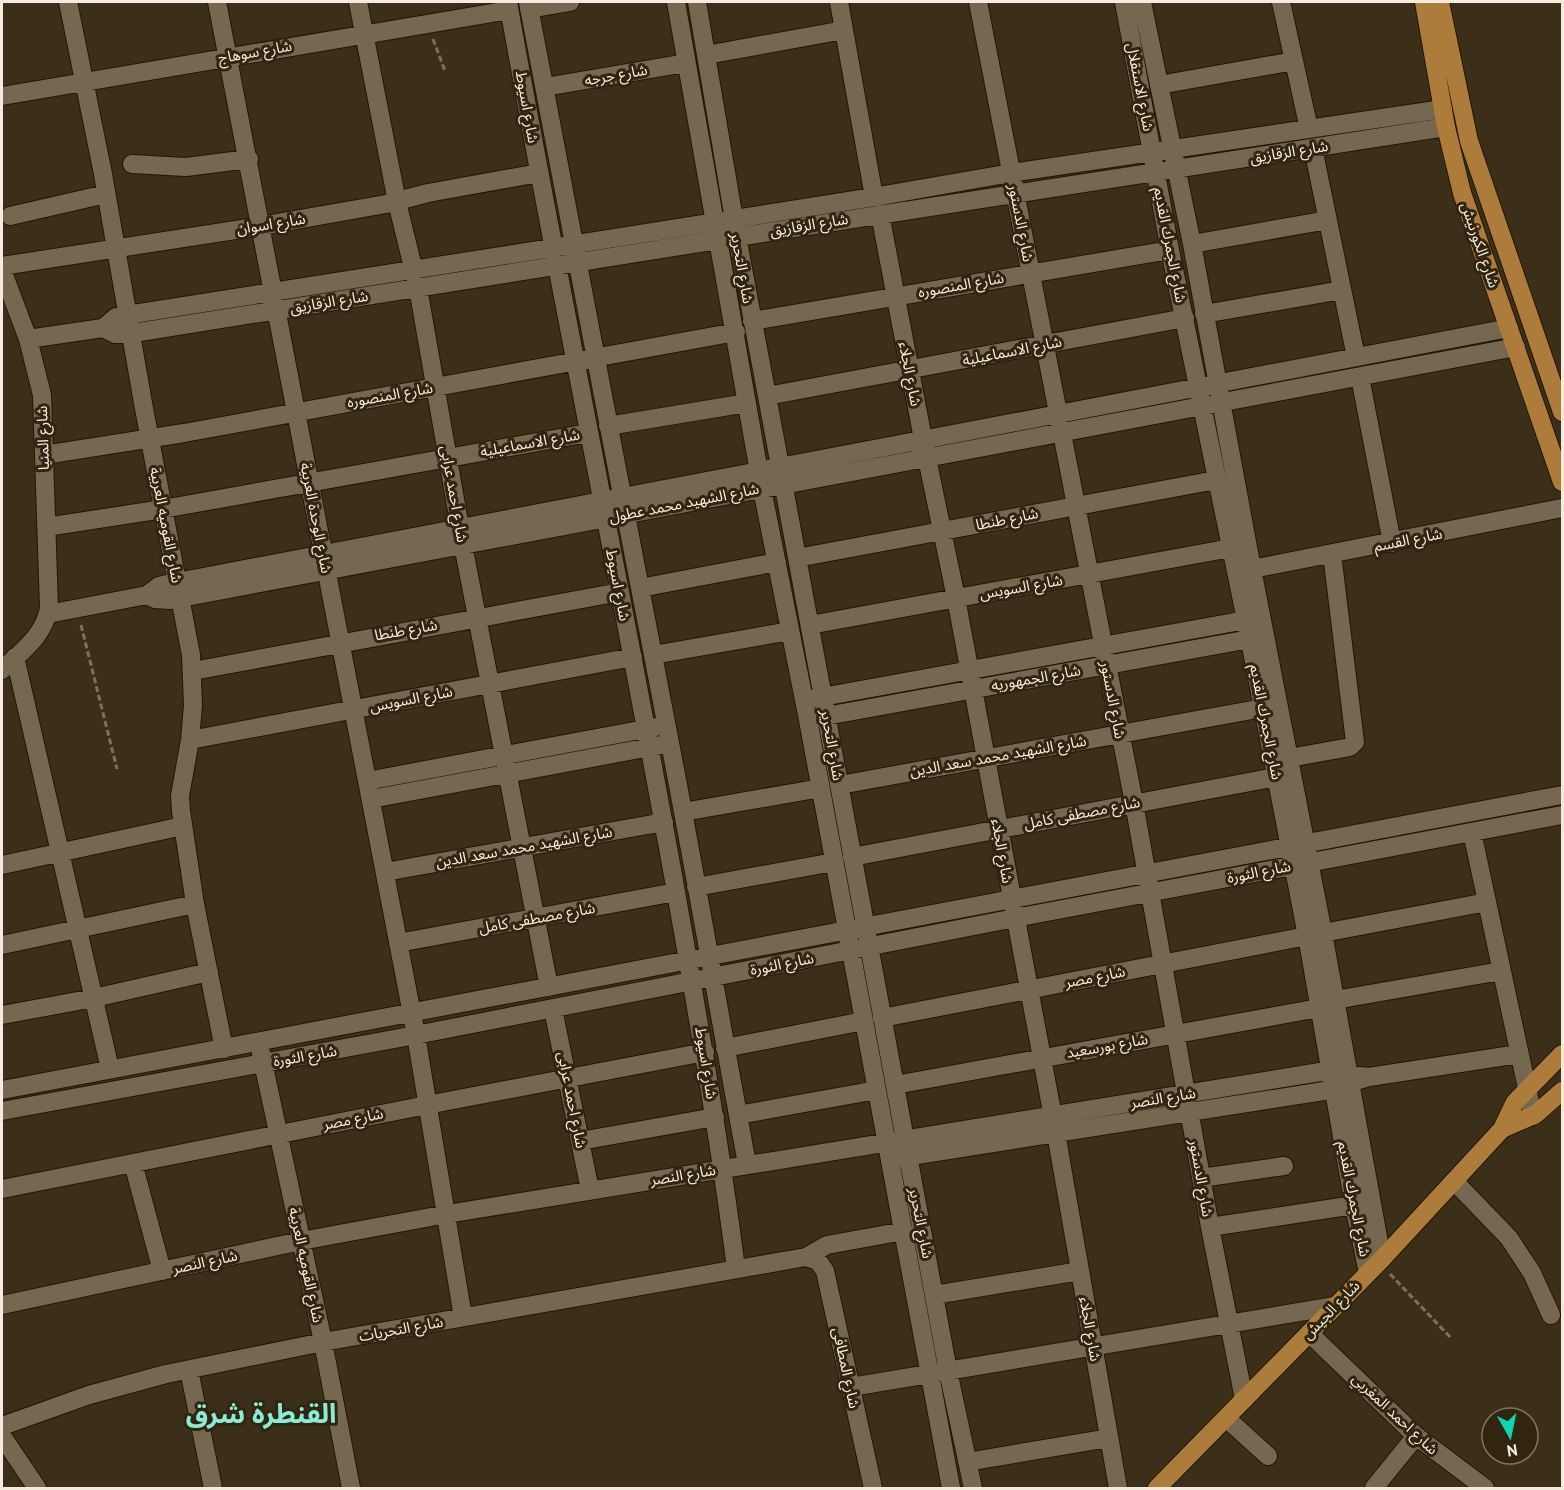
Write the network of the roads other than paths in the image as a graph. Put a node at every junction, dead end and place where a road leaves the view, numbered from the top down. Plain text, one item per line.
1 (68, 2) edge
2 (217, 2) edge
3 (358, 2) edge
4 (570, 2) edge
5 (676, 2) edge
6 (696, 2) edge
7 (839, 2) edge
8 (978, 2) edge
9 (1141, 2) edge
10 (1281, 2) edge
11 (1424, 2) edge
12 (1440, 2) edge
13 (529, 5) edge
14 (508, 6) edge
15 (844, 30) junction
16 (364, 34) junction
17 (705, 55) junction
18 (229, 57) junction
19 (1294, 61) junction
20 (686, 63) junction
21 (83, 81) junction
22 (1159, 85) junction
23 (545, 87) junction
24 (2, 96) edge
25 (1452, 107) junction
26 (1465, 125) junction
27 (1446, 128) junction
28 (1309, 129) junction
29 (1313, 148) junction
30 (1173, 149) junction
31 (1152, 152) junction
32 (249, 159) junction
33 (132, 164) dead end
34 (1177, 169) junction
35 (1156, 172) junction
36 (539, 173) junction
37 (1011, 173) junction
38 (106, 194) junction
39 (1015, 194) junction
40 (874, 197) junction
41 (398, 202) junction
42 (880, 214) junction
43 (10, 216) dead end
44 (1328, 220) junction
45 (261, 226) junction
46 (726, 229) junction
47 (1192, 244) junction
48 (116, 248) junction
49 (1170, 250) junction
50 (574, 254) junction
51 (554, 257) junction
52 (2, 268) edge
53 (1030, 274) junction
54 (415, 279) junction
55 (1342, 290) junction
56 (895, 296) junction
57 (275, 301) junction
58 (1204, 314) junction
59 (127, 315) junction
60 (1185, 318) junction
61 (752, 321) junction
62 (1531, 323) junction
63 (103, 328) junction
64 (1509, 328) junction
65 (736, 332) junction
66 (130, 333) junction
67 (28, 339) junction
68 (1538, 342) junction
69 (1044, 345) junction
70 (1516, 347) junction
71 (1356, 357) junction
72 (594, 358) junction
73 (575, 361) junction
74 (910, 370) junction
75 (1360, 377) junction
76 (1218, 384) junction
77 (435, 387) junction
78 (1199, 388) junction
79 (767, 396) junction
80 (1221, 402) junction
81 (747, 403) junction
82 (1202, 406) junction
83 (1563, 412) edge
84 (296, 413) junction
85 (1058, 414) junction
86 (608, 426) junction
87 (588, 432) junction
88 (1061, 432) junction
89 (150, 439) junction
90 (923, 439) junction
91 (44, 455) junction
92 (447, 458) junction
93 (926, 458) junction
94 (782, 476) junction
95 (761, 480) junction
96 (1216, 480) junction
97 (1563, 482) edge
98 (309, 483) junction
99 (624, 506) junction
100 (1075, 506) junction
101 (1563, 508) edge
102 (163, 509) junction
103 (604, 509) junction
104 (46, 527) junction
105 (942, 531) junction
106 (461, 536) junction
107 (1392, 543) junction
108 (1231, 548) junction
109 (1332, 554) junction
110 (797, 558) junction
111 (325, 562) junction
112 (777, 562) junction
113 (1252, 569) junction
114 (1088, 574) junction
115 (640, 588) junction
116 (178, 590) junction
117 (620, 592) junction
118 (956, 598) junction
119 (48, 614) junction
120 (477, 618) junction
121 (1254, 619) junction
122 (810, 625) junction
123 (790, 631) junction
124 (1257, 638) junction
125 (341, 642) junction
126 (1102, 646) junction
127 (653, 655) junction
128 (15, 657) junction
129 (633, 657) junction
130 (1106, 665) junction
131 (2, 670) edge
132 (969, 670) junction
133 (193, 671) junction
134 (491, 684) junction
135 (973, 690) junction
136 (823, 696) junction
137 (804, 700) junction
138 (1263, 708) junction
139 (354, 709) junction
140 (827, 716) junction
141 (808, 720) junction
142 (667, 725) junction
143 (646, 729) junction
144 (1120, 733) junction
145 (190, 740) junction
146 (670, 744) junction
147 (650, 747) junction
148 (505, 755) junction
149 (985, 758) junction
150 (1289, 758) junction
151 (509, 774) junction
152 (1276, 777) junction
153 (367, 781) junction
154 (840, 784) junction
155 (821, 788) junction
156 (1563, 795) edge
157 (370, 799) junction
158 (1134, 803) junction
159 (683, 812) junction
160 (1563, 815) edge
161 (664, 822) junction
162 (183, 826) junction
163 (998, 829) junction
164 (1472, 832) junction
165 (1298, 845) junction
166 (523, 847) junction
167 (60, 853) junction
168 (843, 859) junction
169 (2, 865) edge
170 (1302, 865) junction
171 (385, 872) junction
172 (1147, 874) junction
173 (696, 887) junction
174 (676, 892) junction
175 (1151, 893) junction
176 (1487, 902) junction
177 (195, 904) junction
178 (1013, 909) junction
179 (536, 918) junction
180 (77, 930) junction
181 (856, 930) junction
182 (1315, 934) junction
183 (398, 943) junction
184 (2, 945) edge
185 (868, 947) junction
186 (850, 950) junction
187 (708, 957) junction
188 (688, 961) junction
189 (1164, 963) junction
190 (1502, 971) junction
191 (209, 972) junction
192 (712, 977) junction
193 (692, 981) junction
194 (549, 987) junction
195 (1028, 990) junction
196 (94, 998) junction
197 (1327, 1004) junction
198 (554, 1009) junction
199 (412, 1014) junction
200 (2, 1015) edge
201 (882, 1018) junction
202 (864, 1021) junction
203 (1176, 1034) junction
204 (416, 1035) junction
205 (259, 1043) junction
206 (725, 1048) junction
207 (224, 1049) junction
208 (705, 1052) junction
209 (1518, 1054) junction
210 (1563, 1054) edge
211 (1041, 1058) junction
212 (263, 1063) junction
213 (110, 1069) junction
214 (567, 1079) junction
215 (1341, 1080) junction
216 (895, 1085) junction
217 (1527, 1089) junction
218 (2, 1090) edge
219 (877, 1090) junction
220 (1563, 1091) edge
221 (1186, 1094) junction
222 (427, 1105) junction
223 (2, 1112) edge
224 (1189, 1113) junction
225 (738, 1115) junction
226 (1533, 1116) junction
227 (715, 1117) junction
228 (1054, 1125) junction
229 (1502, 1129) junction
230 (277, 1134) junction
231 (580, 1141) junction
232 (898, 1149) junction
233 (133, 1163) junction
234 (747, 1164) junction
235 (1284, 1166) dead end
236 (723, 1169) junction
237 (1201, 1178) junction
238 (1454, 1181) junction
239 (2, 1189) edge
240 (590, 1190) junction
241 (1354, 1205) junction
242 (447, 1214) junction
243 (1210, 1227) junction
244 (904, 1231) junction
245 (301, 1241) junction
246 (806, 1257) junction
247 (1376, 1264) junction
248 (736, 1269) junction
249 (162, 1271) junction
250 (1080, 1271) junction
251 (934, 1295) junction
252 (2, 1305) edge
253 (1335, 1306) junction
254 (1551, 1315) dead end
255 (464, 1317) junction
256 (1228, 1325) junction
257 (1309, 1333) junction
258 (323, 1342) junction
259 (1094, 1347) junction
260 (189, 1370) junction
261 (939, 1372) junction
262 (850, 1387) junction
263 (1244, 1399) junction
264 (1226, 1418) junction
265 (2, 1426) edge
266 (2, 1436) edge
267 (1416, 1436) junction
268 (1109, 1438) junction
269 (1268, 1456) dead end
270 (967, 1462) junction
271 (1166, 1485) edge
272 (37, 1488) edge
273 (213, 1488) edge
274 (351, 1488) edge
275 (873, 1488) edge
276 (951, 1488) edge
277 (973, 1488) edge
278 (1118, 1488) edge
279 (1374, 1488) edge
280 (1485, 1488) edge

1 - 21 street, شارع القوميه العربية
2 - 18 street, شارع الوحدة العربية
3 - 16 street, شارع احمد عرابى
4 - 13 street
5 - 20 street, شارع التحرير
6 - 17 street, شارع التحرير
7 - 15 street
8 - 37 street, شارع الدستور
9 - 22 street, شارع الاستقلال
9 - 31 street, شارع الاستقلال
10 - 19 street
11 - 25 main road, شارع الكورنيش
12 - 25 main road, شارع الكورنيش
13 - 23 street, شارع اسيوط
14 - 16 street, شارع سوهاج
14 - 36 street, شارع اسيوط
15 - 17 street
15 - 40 street
16 - 18 street, شارع سوهاج
16 - 41 street, شارع احمد عرابى
17 - 46 street, شارع التحرير
18 - 21 street, شارع سوهاج
18 - 32 street, شارع الوحدة العربية
19 - 22 street
19 - 28 street
20 - 23 street, شارع جرجه
20 - 46 street, شارع التحرير
21 - 24 street, شارع سوهاج
21 - 38 street, شارع القوميه العربية
22 - 30 street, شارع الاستقلال
23 - 50 street, شارع اسيوط
25 - 26 main road, شارع الكورنيش
25 - 27 main road, شارع الكورنيش
25 - 28 street, شارع الزقازيق
26 - 27 main road
26 - 62 main road, شارع الكورنيش
27 - 29 street, شارع الزقازيق
27 - 64 main road, شارع الكورنيش
28 - 30 street, شارع الزقازيق
29 - 34 street, شارع الزقازيق
29 - 44 street
30 - 31 street, شارع الزقازيق
30 - 34 street, شارع الاستقلال
31 - 35 street, شارع الاستقلال
31 - 37 street, شارع الزقازيق
32 - 33 street
32 - 45 street, شارع الوحدة العربية
34 - 35 street, شارع الزقازيق
34 - 47 street, شارع الجمرك القديم
35 - 39 street, شارع الزقازيق
35 - 49 street, شارع الجمرك القديم
36 - 41 street, شارع اسوان
36 - 51 street, شارع اسيوط
37 - 39 street, شارع الدستور
37 - 40 street, شارع الزقازيق
38 - 43 street
38 - 48 street, شارع القوميه العربية
39 - 42 street, شارع الزقازيق
39 - 53 street, شارع الدستور
40 - 46 street, شارع الزقازيق
41 - 45 street, شارع اسوان
41 - 54 street, شارع احمد عرابى
42 - 46 street, شارع الزقازيق
42 - 56 street, شارع الجلاء
44 - 47 street
44 - 55 street
45 - 48 street, شارع اسوان
45 - 57 street, شارع الوحدة العربية
46 - 50 street, شارع الزقازيق
46 - 61 street, شارع التحرير
46 - 65 street, شارع التحرير
47 - 58 street, شارع الجمرك القديم
48 - 52 street, شارع اسوان
48 - 59 street, شارع القوميه العربية
49 - 53 street, شارع المنصوره
49 - 60 street, شارع الجمرك القديم
50 - 51 street, شارع الزقازيق
50 - 72 street, شارع اسيوط
51 - 54 street, شارع الزقازيق
51 - 73 street, شارع اسيوط
52 - 67 street, شارع المنيا
53 - 56 street, شارع المنصوره
53 - 69 street, شارع الدستور
54 - 57 street, شارع الزقازيق
54 - 77 street, شارع احمد عرابى
55 - 58 street
55 - 71 street
56 - 61 street, شارع المنصوره
56 - 74 street, شارع الجلاء
57 - 59 street, شارع الزقازيق
57 - 66 street, شارع الزقازيق
57 - 84 street, شارع الوحدة العربية
58 - 76 street, شارع الجمرك القديم
59 - 63 street, شارع الزقازيق
59 - 66 street, شارع القوميه العربية
60 - 69 street, شارع الاسماعيلية
60 - 78 street, شارع الجمرك القديم
61 - 79 street, شارع التحرير
62 - 64 main road
62 - 68 main road, شارع الكورنيش
63 - 66 street, شارع الزقازيق
63 - 67 street, شارع الزقازيق
64 - 70 main road, شارع الكورنيش
64 - 71 street, شارع الشهيد محمد عطول
65 - 72 street, شارع المنصوره
65 - 81 street, شارع التحرير
66 - 89 street, شارع القوميه العربية
67 - 91 street, شارع المنيا
68 - 70 main road
68 - 83 main road, شارع الكورنيش
69 - 74 street, شارع الاسماعيلية
69 - 85 street, شارع الدستور
70 - 75 street, شارع الشهيد محمد عطول
70 - 97 main road, شارع الكورنيش
71 - 76 street, شارع الشهيد محمد عطول
72 - 73 street, شارع المنصوره
72 - 86 street, شارع اسيوط
73 - 77 street, شارع المنصوره
73 - 87 street, شارع اسيوط
74 - 79 street, شارع الاسماعيلية
74 - 90 street, شارع الجلاء
75 - 80 street, شارع الشهيد محمد عطول
75 - 107 street
76 - 78 street, شارع الشهيد محمد عطول
76 - 80 street, شارع الجمرك القديم
77 - 84 street, شارع المنصوره
77 - 92 street, شارع احمد عرابى
78 - 82 street, شارع الجمرك القديم
78 - 85 street, شارع الشهيد محمد عطول
79 - 94 street, شارع التحرير
80 - 82 street, شارع الشهيد محمد عطول
80 - 113 street, شارع الجمرك القديم
81 - 86 street
81 - 95 street, شارع التحرير
82 - 88 street, شارع الشهيد محمد عطول
82 - 96 street, شارع الجمرك القديم
84 - 89 street, شارع المنصوره
84 - 98 street, شارع الوحدة العربية
85 - 88 street, شارع الدستور
85 - 90 street, شارع الشهيد محمد عطول
86 - 99 street, شارع اسيوط
87 - 92 street, شارع الاسماعيلية
87 - 103 street, شارع اسيوط
88 - 93 street, شارع الشهيد محمد عطول
88 - 100 street, شارع الدستور
89 - 91 street, شارع المنصوره
89 - 102 street, شارع القوميه العربية
90 - 93 street, شارع الجلاء
90 - 94 street, شارع الشهيد محمد عطول
91 - 104 street, شارع المنيا
92 - 98 street, شارع الاسماعيلية
92 - 106 street, شارع احمد عرابى
93 - 94 street, شارع الشهيد محمد عطول
93 - 105 street, شارع الجلاء
94 - 95 street, شارع الشهيد محمد عطول
94 - 110 street, شارع التحرير
95 - 99 street, شارع الشهيد محمد عطول
95 - 112 street, شارع التحرير
96 - 100 street, شارع طنطا
96 - 108 street, شارع الجمرك القديم
98 - 102 street, شارع الاسماعيلية
98 - 111 street, شارع الوحدة العربية
99 - 103 street, شارع الشهيد محمد عطول
99 - 115 street, شارع اسيوط
100 - 105 street, شارع طنطا
100 - 114 street, شارع الدستور
101 - 107 street, شارع القسم
102 - 104 street, شارع الاسماعيلية
102 - 116 street, شارع القوميه العربية
103 - 106 street, شارع الشهيد محمد عطول
103 - 117 street, شارع اسيوط
104 - 119 street, شارع المنيا
105 - 110 street, شارع طنطا
105 - 118 street, شارع الجلاء
106 - 111 street, شارع الشهيد محمد عطول
106 - 120 street, شارع احمد عرابى
107 - 109 street, شارع القسم
108 - 114 street, شارع السويس
108 - 121 street, شارع الجمرك القديم
109 - 113 street, شارع القسم
109 - 150 street
110 - 122 street, شارع التحرير
111 - 116 street, شارع الشهيد محمد عطول
111 - 125 street, شارع الوحدة العربية
112 - 115 street
112 - 123 street, شارع التحرير
113 - 121 street, شارع الجمرك القديم
114 - 118 street, شارع السويس
114 - 126 street, شارع الدستور
115 - 127 street, شارع اسيوط
116 - 119 street, شارع الشهيد محمد عطول
116 - 133 street, شارع القوميه العربية
117 - 120 street, شارع طنطا
117 - 129 street, شارع اسيوط
118 - 122 street, شارع السويس
118 - 132 street, شارع الجلاء
119 - 128 street
120 - 125 street, شارع طنطا
120 - 134 street, شارع احمد عرابى
121 - 124 street, شارع الجمرك القديم
121 - 126 street, شارع الجمهوريه
122 - 136 street, شارع التحرير
123 - 127 street
123 - 137 street, شارع التحرير
124 - 130 street, شارع الجمهوريه
124 - 138 street, شارع الجمرك القديم
124 - 150 street, شارع الجمرك القديم
125 - 133 street, شارع طنطا
125 - 139 street, شارع الوحدة العربية
126 - 130 street, شارع الدستور
126 - 132 street, شارع الجمهوريه
127 - 142 street, شارع اسيوط
128 - 131 street
128 - 167 street
129 - 134 street, شارع السويس
129 - 143 street, شارع اسيوط
130 - 135 street, شارع الجمهوريه
130 - 144 street, شارع الدستور
132 - 135 street, شارع الجلاء
132 - 136 street, شارع الجمهوريه
133 - 145 street, شارع القوميه العربية
134 - 139 street, شارع السويس
134 - 148 street, شارع احمد عرابى
135 - 140 street, شارع الجمهوريه
135 - 149 street, شارع الجلاء
136 - 137 street, شارع الجمهوريه
136 - 140 street, شارع التحرير
137 - 141 street, شارع التحرير
138 - 144 street, شارع الشهيد محمد سعد الدين
138 - 152 street, شارع الجمرك القديم
139 - 145 street, شارع السويس
139 - 153 street, شارع الوحدة العربية
140 - 141 street, شارع الجمهوريه
140 - 154 street, شارع التحرير
141 - 155 street, شارع التحرير
142 - 143 street
142 - 146 street, شارع اسيوط
143 - 147 street, شارع اسيوط
143 - 148 street
144 - 149 street, شارع الشهيد محمد سعد الدين
144 - 158 street, شارع الدستور
145 - 162 street, شارع القوميه العربية
146 - 147 street
146 - 159 street, شارع اسيوط
147 - 151 street
147 - 161 street, شارع اسيوط
148 - 151 street, شارع احمد عرابى
148 - 153 street
149 - 154 street, شارع الشهيد محمد سعد الدين
149 - 163 street, شارع الجلاء
150 - 165 street, شارع الجمرك القديم
151 - 157 street
151 - 166 street, شارع احمد عرابى
152 - 158 street, شارع مصطفى كامل
152 - 165 street, شارع الجمرك القديم
153 - 157 street, شارع الوحدة العربية
154 - 168 street, شارع التحرير
155 - 159 street
155 - 168 street, شارع التحرير
156 - 165 street, شارع الثورة
157 - 171 street, شارع الوحدة العربية
158 - 163 street, شارع مصطفى كامل
158 - 172 street, شارع الدستور
159 - 173 street, شارع اسيوط
160 - 164 street, شارع الثورة
161 - 166 street, شارع الشهيد محمد سعد الدين
161 - 174 street, شارع اسيوط
162 - 167 street
162 - 177 street, شارع القوميه العربية
163 - 168 street, شارع مصطفى كامل
163 - 178 street, شارع الجلاء
164 - 170 street, شارع الثورة
164 - 176 street
165 - 170 street, شارع الجمرك القديم
165 - 172 street, شارع الثورة
166 - 171 street, شارع الشهيد محمد سعد الدين
166 - 179 street, شارع احمد عرابى
167 - 169 street
167 - 180 street
168 - 173 street, شارع مصطفى كامل
168 - 181 street, شارع التحرير
170 - 175 street, شارع الثورة
170 - 182 street, شارع الجمرك القديم
171 - 183 street, شارع الوحدة العربية
172 - 175 street, شارع الدستور
172 - 178 street, شارع الثورة
173 - 187 street, شارع اسيوط
174 - 179 street, شارع مصطفى كامل
174 - 188 street, شارع اسيوط
175 - 178 street, شارع الثورة
175 - 189 street, شارع الدستور
176 - 182 street, شارع مصر
176 - 190 street
177 - 180 street
177 - 191 street, شارع القوميه العربية
178 - 181 street, شارع الثورة
178 - 185 street, شارع الثورة
178 - 195 street, شارع الجلاء
179 - 183 street, شارع مصطفى كامل
179 - 194 street, شارع احمد عرابى
180 - 184 street
180 - 196 street
181 - 185 street, شارع التحرير
181 - 186 street, شارع التحرير
181 - 187 street, شارع الثورة
182 - 189 street, شارع مصر
182 - 197 street, شارع الجمرك القديم
183 - 199 street, شارع الوحدة العربية
185 - 186 street, شارع الثورة
185 - 201 street, شارع التحرير
186 - 192 street, شارع الثورة
186 - 202 street, شارع التحرير
187 - 188 street, شارع الثورة
187 - 192 street, شارع اسيوط
188 - 193 street, شارع اسيوط
188 - 194 street, شارع الثورة
189 - 195 street, شارع مصر
189 - 203 street, شارع الدستور
190 - 197 street, شارع بورسعيد
190 - 209 street
191 - 196 street
191 - 207 street, شارع القوميه العربية
192 - 193 street, شارع الثورة
192 - 206 street, شارع اسيوط
193 - 198 street, شارع الثورة
193 - 208 street, شارع اسيوط
194 - 199 street, شارع الثورة
195 - 201 street, شارع مصر
195 - 211 street, شارع الجلاء
196 - 200 street
196 - 213 street
197 - 203 street, شارع بورسعيد
197 - 215 street, شارع الجمرك القديم
198 - 204 street, شارع الثورة
198 - 214 street, شارع احمد عرابى
199 - 204 street, شارع الوحدة العربية
199 - 205 street, شارع الثورة
201 - 216 street, شارع التحرير
202 - 206 street
202 - 219 street, شارع التحرير
203 - 211 street, شارع بورسعيد
203 - 221 street, شارع الدستور
204 - 212 street, شارع الثورة
204 - 222 street, شارع الوحدة العربية
205 - 207 street, شارع الثورة
205 - 212 street, شارع القوميه العربية
206 - 225 street, شارع اسيوط
207 - 213 street, شارع الثورة
208 - 214 street, شارع مصر
208 - 227 street, شارع اسيوط
209 - 215 street, شارع النصر
209 - 217 street
210 - 217 main road
211 - 216 street, شارع بورسعيد
211 - 228 street, شارع الجلاء
212 - 223 street, شارع الثورة
212 - 230 street, شارع القوميه العربية
213 - 218 street, شارع الثورة
214 - 222 street, شارع مصر
214 - 231 street, شارع احمد عرابى
215 - 221 street, شارع النصر
215 - 224 street, شارع النصر
215 - 241 street, شارع الجمرك القديم
215 - 247 street, شارع الجمرك القديم
216 - 232 street, شارع التحرير
217 - 226 street
217 - 229 main road
219 - 225 street
219 - 232 street, شارع التحرير
220 - 226 main road
221 - 224 street, شارع الدستور
221 - 228 street, شارع النصر
222 - 230 street, شارع مصر
222 - 242 street, شارع الوحدة العربية
224 - 228 street, شارع النصر
224 - 237 street, شارع الدستور
225 - 234 street, شارع اسيوط
226 - 229 main road
227 - 231 street
227 - 236 street, شارع اسيوط
228 - 232 street, شارع النصر
228 - 250 street, شارع الجلاء
229 - 238 main road, شارع الجيش
230 - 233 street, شارع مصر
230 - 245 street, شارع القوميه العربية
231 - 240 street, شارع احمد عرابى
232 - 234 street, شارع النصر
232 - 244 street, شارع التحرير
232 - 251 street, شارع التحرير
233 - 239 street, شارع مصر
233 - 249 street
234 - 236 street, شارع النصر
235 - 237 street
236 - 240 street, شارع النصر
236 - 248 street, شارع اسيوط
237 - 243 street, شارع الدستور
238 - 247 main road, شارع الجيش
238 - 254 street
240 - 242 street, شارع النصر
241 - 243 street
241 - 247 street, شارع الجمرك القديم
242 - 245 street, شارع النصر
242 - 255 street, شارع الوحدة العربية
243 - 256 street, شارع الدستور
244 - 246 street, شارع التحريات
244 - 261 street, شارع التحرير
245 - 249 street, شارع النصر
245 - 258 street, شارع القوميه العربية
246 - 248 street, شارع التحريات
246 - 262 street, شارع المطافى
247 - 253 main road, شارع الجيش
248 - 255 street, شارع التحريات
249 - 252 street, شارع النصر
250 - 251 street
250 - 259 street, شارع الجلاء
251 - 261 street, شارع التحرير
253 - 256 street
253 - 257 main road, شارع الجيش
255 - 258 street, شارع التحريات
256 - 259 street
256 - 263 street, شارع الدستور
257 - 263 main road, شارع الجيش
257 - 267 street, شارع احمد المغربي
258 - 260 street, شارع التحريات
258 - 274 street, شارع القوميه العربية
259 - 261 street
259 - 268 street, شارع الجلاء
260 - 265 street, شارع التحريات
260 - 273 street
261 - 262 street
261 - 270 street, شارع التحرير
261 - 276 street, شارع التحرير
262 - 275 street, شارع المطافى
263 - 264 main road, شارع الجيش
264 - 269 street
264 - 271 main road, شارع الجيش
266 - 272 street
267 - 279 street
267 - 280 street, شارع احمد المغربي
268 - 270 street
268 - 278 street, شارع الجلاء
270 - 277 street, شارع التحرير

